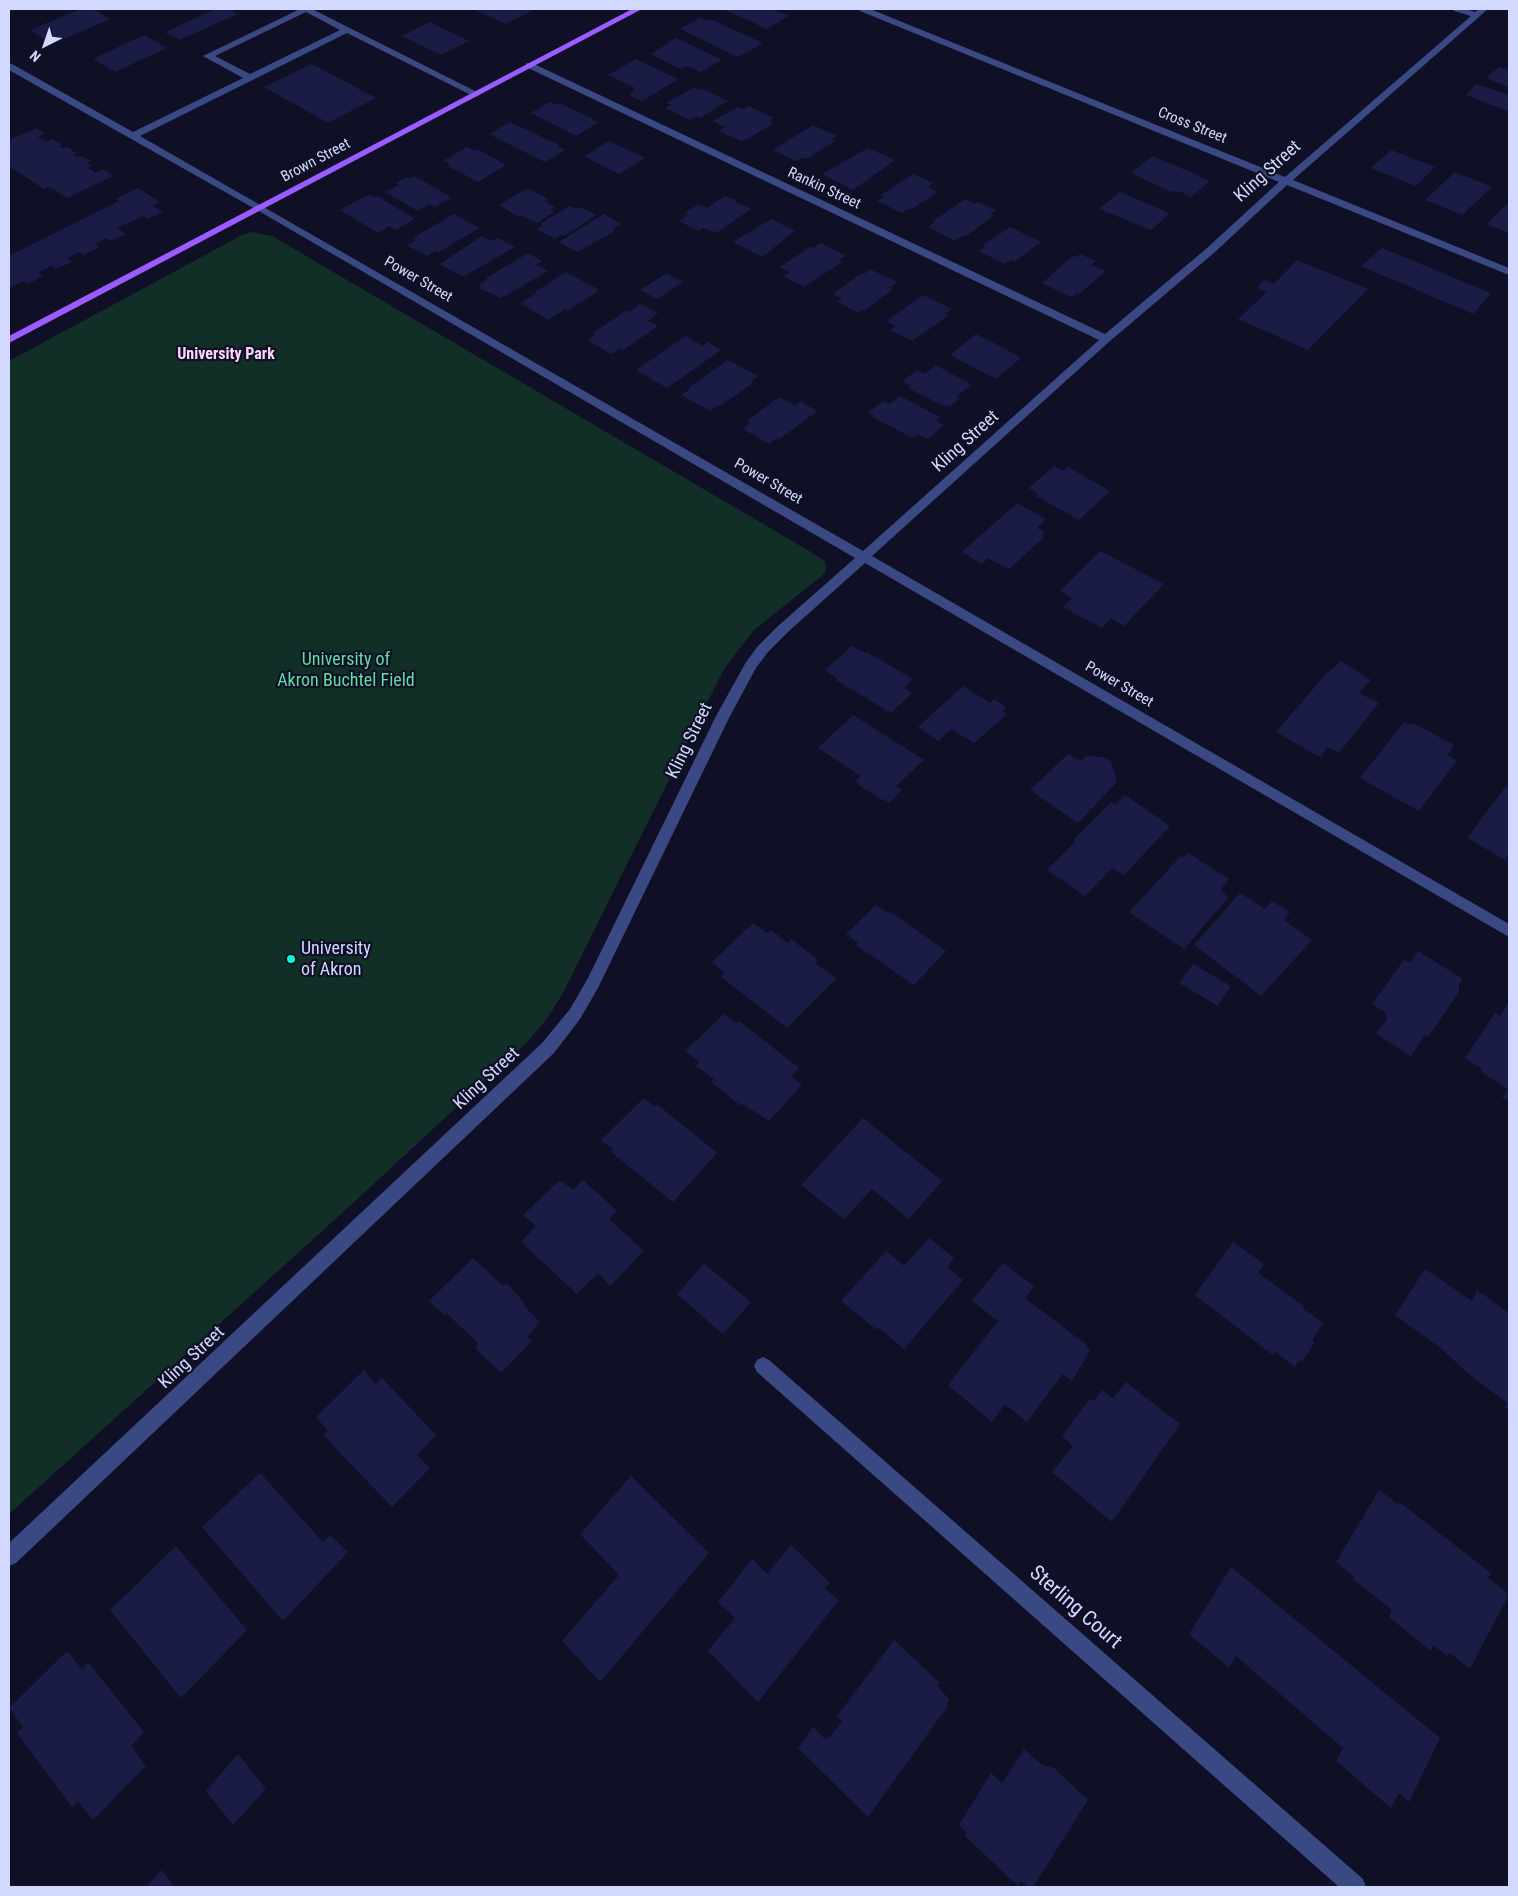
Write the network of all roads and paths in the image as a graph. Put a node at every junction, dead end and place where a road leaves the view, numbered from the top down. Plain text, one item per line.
1 (638, 9) edge
2 (863, 9) edge
3 (1457, 9) edge
4 (1480, 12) edge
5 (347, 30) junction
6 (529, 65) junction
7 (9, 66) edge
8 (250, 78) junction
9 (476, 94) junction
10 (133, 136) junction
11 (1286, 181) junction
12 (261, 208) junction
13 (1509, 272) edge
14 (1106, 339) junction
15 (9, 340) edge
16 (864, 557) junction
17 (1509, 931) edge
18 (763, 1366) dead end
19 (9, 1556) edge
20 (1355, 1887) edge

1 - 6 main road, Brown Street
2 - 11 street, Cross Street
3 - 4 street
4 - 11 street, Kling Street
5 - 8 street
5 - 8 street
5 - 9 street
6 - 9 main road, Brown Street
6 - 14 street, Rankin Street
7 - 10 street, Power Street
8 - 10 street
9 - 12 main road, Brown Street
10 - 12 street, Power Street
11 - 13 street, Cross Street
11 - 14 street, Kling Street
12 - 15 main road, Brown Street
12 - 16 street, Power Street
14 - 16 street, Kling Street
16 - 17 street, Power Street
16 - 19 street, Kling Street
18 - 20 street, Sterling Court

